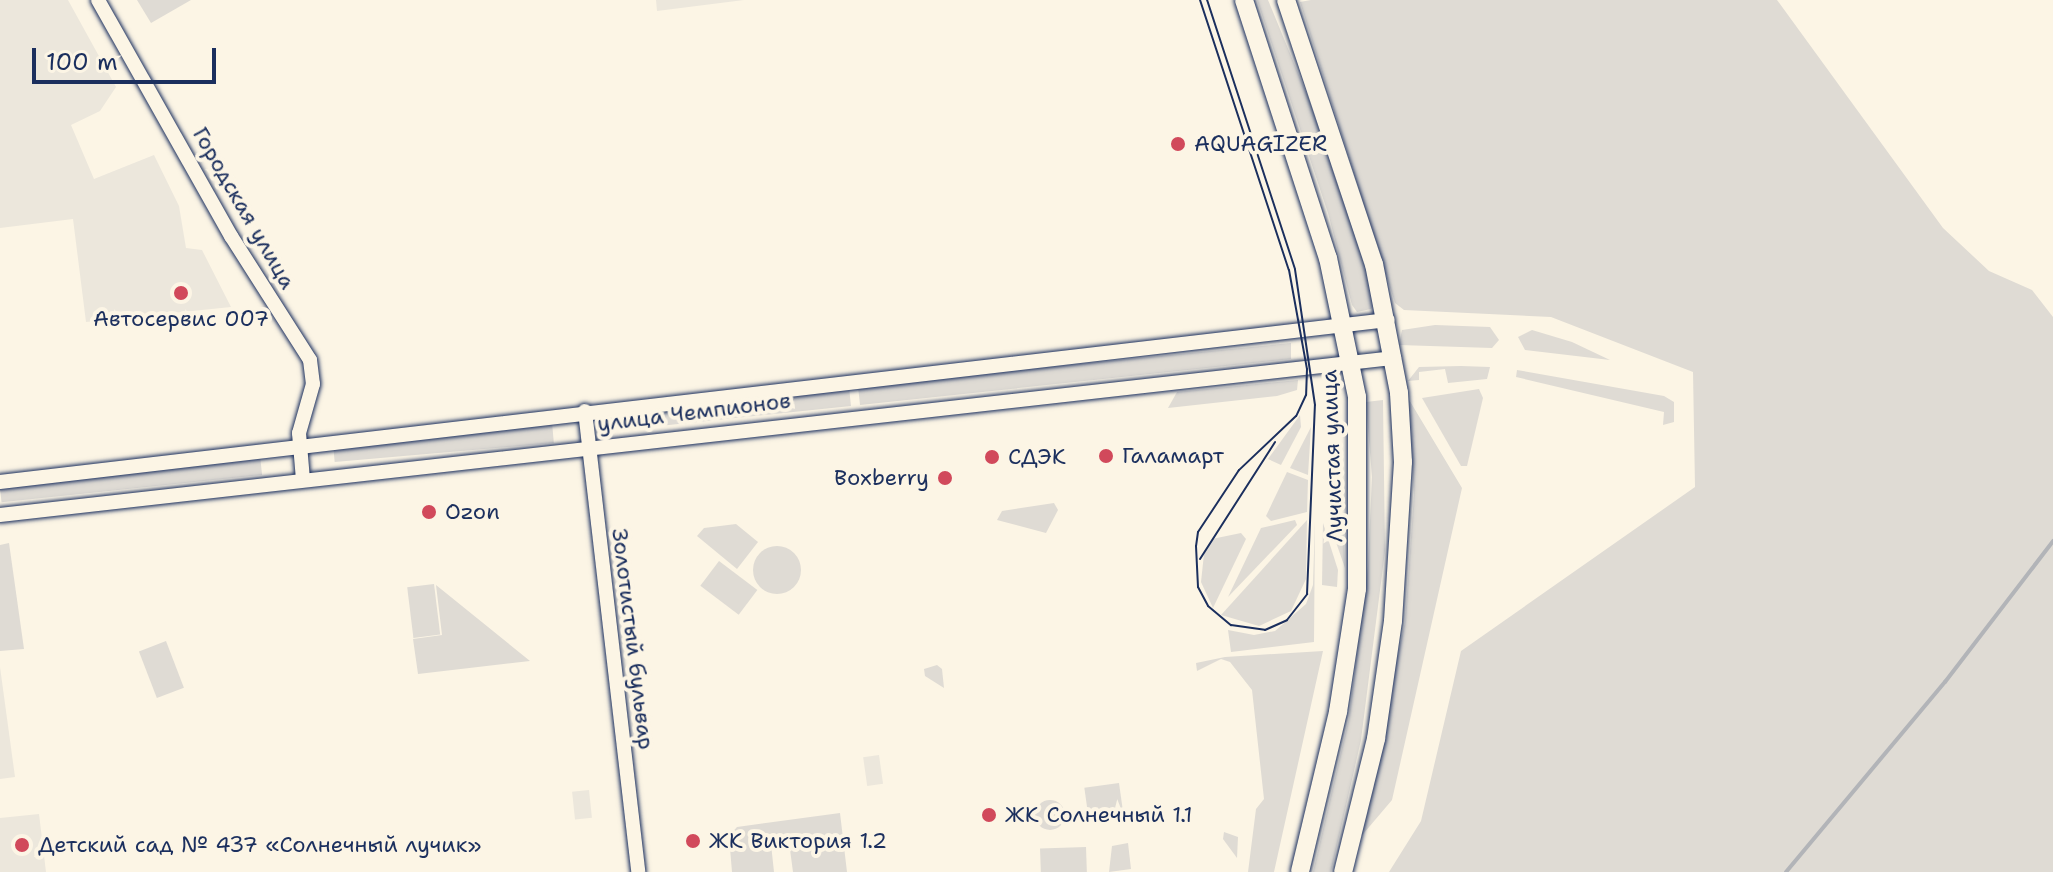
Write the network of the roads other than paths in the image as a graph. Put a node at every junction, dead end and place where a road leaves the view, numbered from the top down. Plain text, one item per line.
1 (98, 0) edge
2 (1244, 0) edge
3 (1286, 0) edge
4 (1388, 320) junction
5 (1345, 326) junction
6 (1394, 358) junction
7 (1352, 364) junction
8 (585, 411) junction
9 (299, 445) junction
10 (588, 446) junction
11 (303, 480) junction
12 (0, 482) edge
13 (0, 515) edge
14 (638, 872) edge
15 (1300, 872) edge
16 (1343, 872) edge

1 - 9 street, Городская улица
2 - 5 main road, Лучистая улица
3 - 4 main road
4 - 5 street, улица Чемпионов
4 - 6 main road
5 - 7 main road, Лучистая улица
5 - 8 street, улица Чемпионов
6 - 7 street, улица Чемпионов
6 - 16 main road
7 - 10 street, улица Чемпионов
7 - 15 main road, Лучистая улица
8 - 9 street, улица Чемпионов
8 - 10 street, Золотистый бульвар
9 - 11 street, Городская улица
9 - 12 street, улица Чемпионов
10 - 11 street, улица Чемпионов
10 - 14 street, Золотистый бульвар
11 - 13 street, улица Чемпионов

